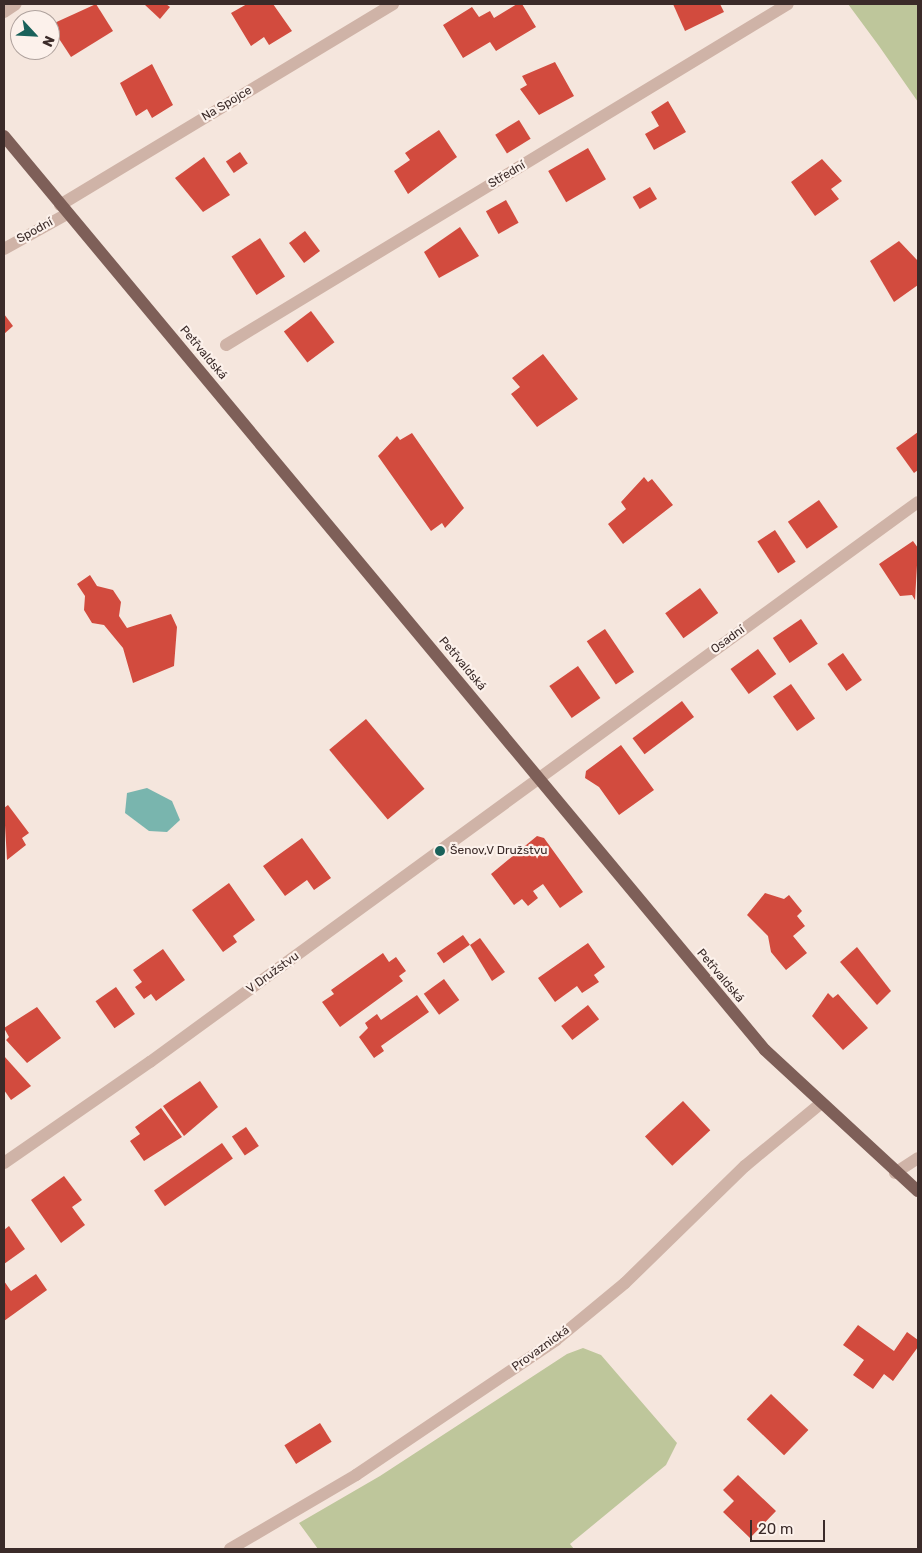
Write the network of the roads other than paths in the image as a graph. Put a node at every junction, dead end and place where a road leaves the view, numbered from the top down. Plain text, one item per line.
1 (16, 4) edge
2 (393, 4) edge
3 (788, 4) edge
4 (4, 12) edge
5 (4, 136) edge
6 (64, 209) junction
7 (4, 249) edge
8 (226, 345) dead end
9 (918, 502) edge
10 (538, 777) junction
11 (819, 1104) junction
12 (918, 1158) edge
13 (4, 1163) edge
14 (895, 1173) junction
15 (918, 1191) edge
16 (230, 1549) edge

1 - 4 street
2 - 6 street, Na Spojce
3 - 8 street, Střední
5 - 6 main road, Petřvaldská
6 - 7 street, Spodní
6 - 10 main road, Petřvaldská
9 - 10 street, Osadní
10 - 11 main road, Petřvaldská
10 - 13 street, V Družstvu
11 - 14 main road, Petřvaldská
11 - 16 street, Provaznická
12 - 14 street
14 - 15 main road, Petřvaldská

